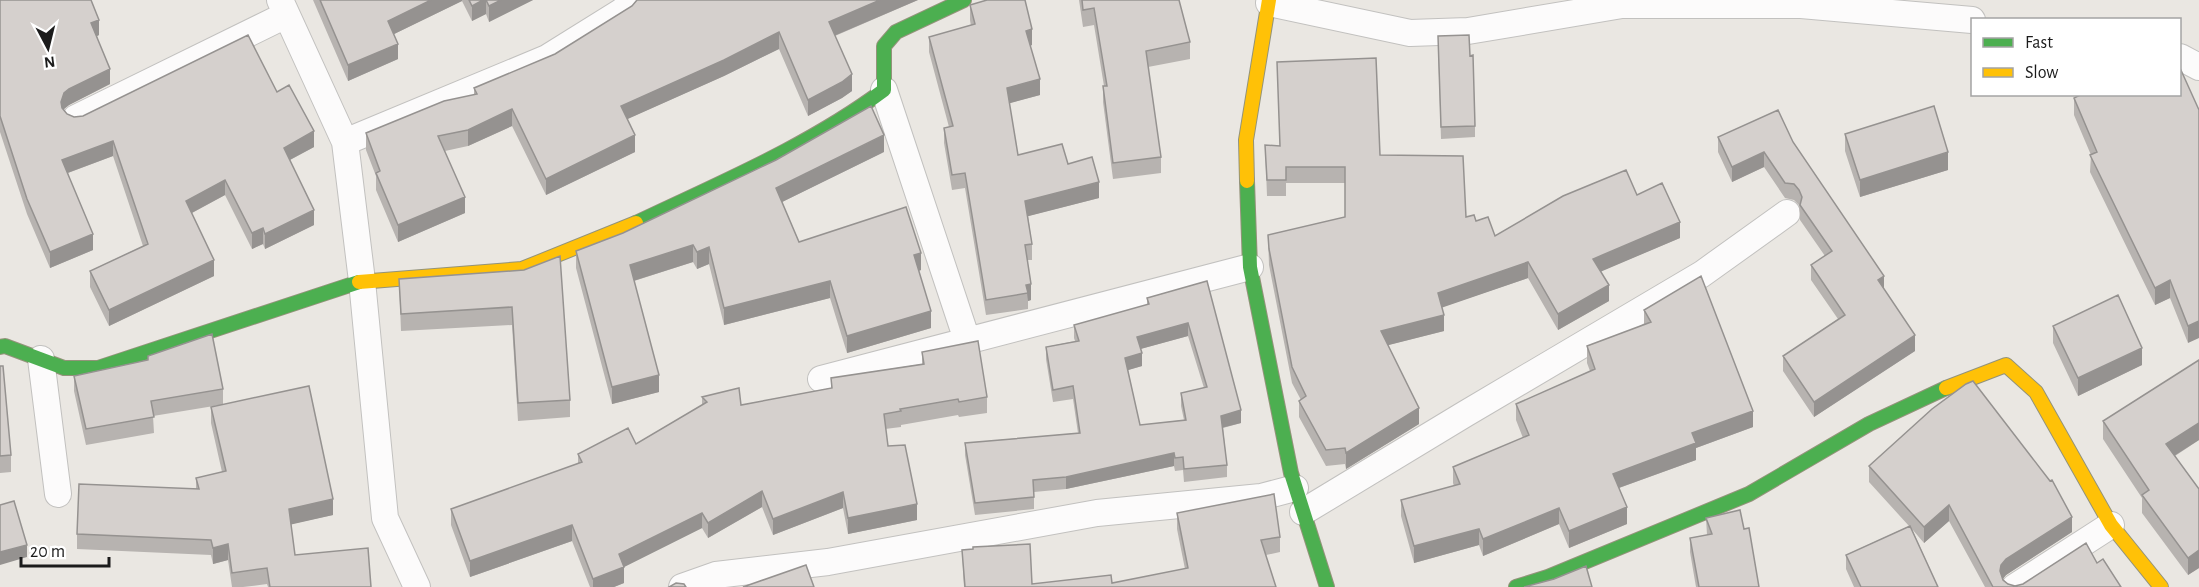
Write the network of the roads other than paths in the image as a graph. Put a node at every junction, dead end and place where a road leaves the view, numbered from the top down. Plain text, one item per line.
1 (630, 0) edge
2 (964, 0) edge
3 (1269, 2) edge
4 (1802, 2) edge
5 (283, 7) edge
6 (1971, 20) edge
7 (2181, 58) edge
8 (2199, 67) edge
9 (884, 90) junction
10 (76, 118) edge
11 (345, 142) junction
12 (1787, 213) dead end
13 (1250, 267) junction
14 (362, 280) junction
15 (967, 340) junction
16 (0, 347) edge
17 (41, 359) junction
18 (821, 379) dead end
19 (1295, 488) junction
20 (58, 494) dead end
21 (1303, 512) junction
22 (2111, 525) junction
23 (417, 587) edge
24 (682, 587) edge
25 (1327, 587) edge
26 (1516, 587) edge
27 (2015, 587) edge
28 (2161, 587) edge

1 - 11 street
2 - 9 street
3 - 4 street
3 - 13 street
4 - 6 street
5 - 10 street
5 - 11 street
7 - 8 street
9 - 14 street
9 - 15 street
11 - 14 street
12 - 21 street
13 - 15 street
13 - 19 street
14 - 17 street
14 - 23 street
15 - 18 street
16 - 17 street
17 - 20 street
19 - 21 street
19 - 24 street
21 - 25 street
22 - 26 street
22 - 27 street
22 - 28 street

